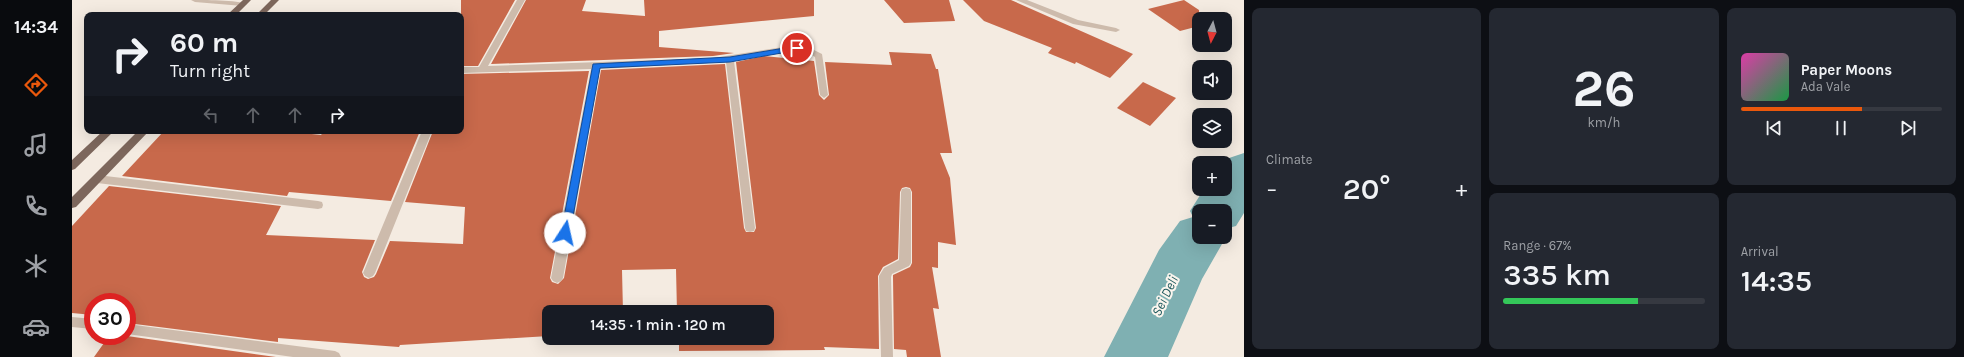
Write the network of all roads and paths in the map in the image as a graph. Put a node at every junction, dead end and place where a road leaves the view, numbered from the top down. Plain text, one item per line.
1 (195, 0) edge
2 (275, 0) edge
3 (521, 0) edge
4 (1020, 0) edge
5 (245, 2) edge
6 (234, 12) edge
7 (263, 12) edge
8 (1116, 30) dead end
9 (730, 59) junction
10 (596, 66) junction
11 (482, 69) junction
12 (464, 70) edge
13 (824, 95) dead end
14 (106, 134) edge
15 (141, 134) edge
16 (426, 134) edge
17 (72, 166) edge
18 (96, 179) junction
19 (906, 192) dead end
20 (72, 204) edge
21 (318, 205) dead end
22 (750, 228) dead end
23 (369, 274) dead end
24 (557, 278) dead end
25 (72, 322) edge
26 (84, 323) edge
27 (136, 330) edge
28 (335, 357) edge
29 (887, 357) edge

1 - 5 street
2 - 7 main road
3 - 11 street
4 - 8 street
5 - 6 main road
9 - 10 street
9 - 13 street
9 - 22 street
10 - 11 street
10 - 24 street
11 - 12 street
14 - 17 main road
15 - 18 main road
16 - 23 street
18 - 20 main road
18 - 21 street
19 - 29 street
25 - 26 street
27 - 28 street

